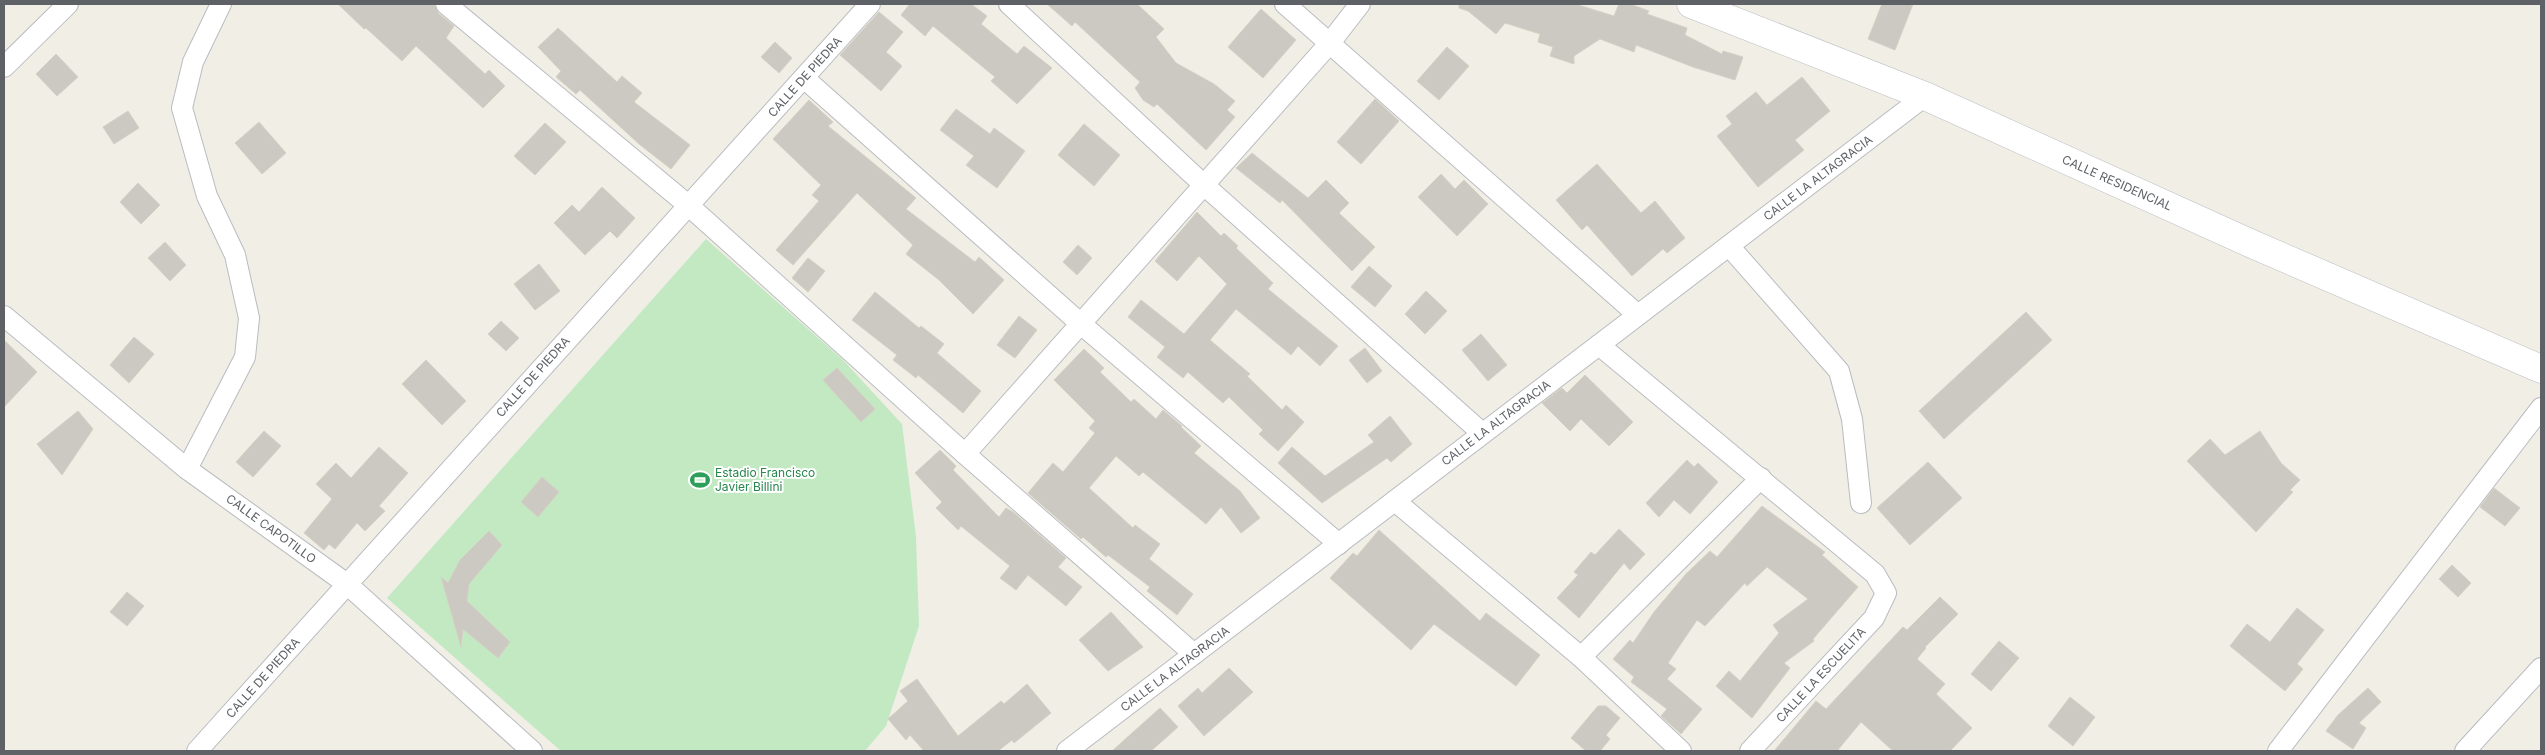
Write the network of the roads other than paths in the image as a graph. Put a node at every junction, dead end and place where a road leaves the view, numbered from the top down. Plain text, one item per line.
1 (68, 4) edge
2 (221, 4) edge
3 (446, 4) edge
4 (870, 4) edge
5 (1009, 4) edge
6 (1285, 4) edge
7 (1360, 4) edge
8 (1691, 4) edge
9 (1329, 44) junction
10 (4, 67) edge
11 (804, 78) junction
12 (1926, 96) junction
13 (1204, 186) junction
14 (688, 205) junction
15 (1729, 246) junction
16 (1638, 315) junction
17 (4, 316) edge
18 (1081, 324) junction
19 (1599, 345) junction
20 (2541, 369) edge
21 (2541, 408) edge
22 (1482, 433) junction
23 (965, 454) junction
24 (187, 469) junction
25 (1761, 478) junction
26 (1395, 501) junction
27 (1861, 503) dead end
28 (1339, 544) junction
29 (347, 584) junction
30 (1194, 654) junction
31 (1581, 657) junction
32 (2541, 668) edge
33 (197, 751) edge
34 (532, 751) edge
35 (1067, 751) edge
36 (1681, 751) edge
37 (1750, 751) edge
38 (2278, 751) edge
39 (2465, 751) edge

1 - 10 street
2 - 24 street
3 - 14 street
4 - 11 street, CALLE DE PIEDRA
5 - 13 street
6 - 9 street
7 - 9 street
8 - 12 main road, CALLE RESIDENCIAL
9 - 13 street
9 - 16 street
11 - 14 street, CALLE DE PIEDRA
11 - 18 street
12 - 15 street, CALLE LA ALTAGRACIA
12 - 20 main road, CALLE RESIDENCIAL
13 - 18 street
13 - 22 street
14 - 23 street
14 - 29 street, CALLE DE PIEDRA
15 - 16 street, CALLE LA ALTAGRACIA
15 - 27 street
16 - 19 street, CALLE LA ALTAGRACIA
17 - 24 street, CALLE CAPOTILLO
18 - 23 street
18 - 28 street
19 - 22 street, CALLE LA ALTAGRACIA
19 - 25 street
21 - 38 street
22 - 26 street, CALLE LA ALTAGRACIA
23 - 30 street
24 - 29 street, CALLE CAPOTILLO
25 - 31 street
25 - 37 street, CALLE LA ESCUELITA
26 - 28 street, CALLE LA ALTAGRACIA
26 - 31 street
28 - 30 street, CALLE LA ALTAGRACIA
29 - 33 street, CALLE DE PIEDRA
29 - 34 street, CALLE CAPOTILLO
30 - 35 street, CALLE LA ALTAGRACIA
31 - 36 street
32 - 39 street

